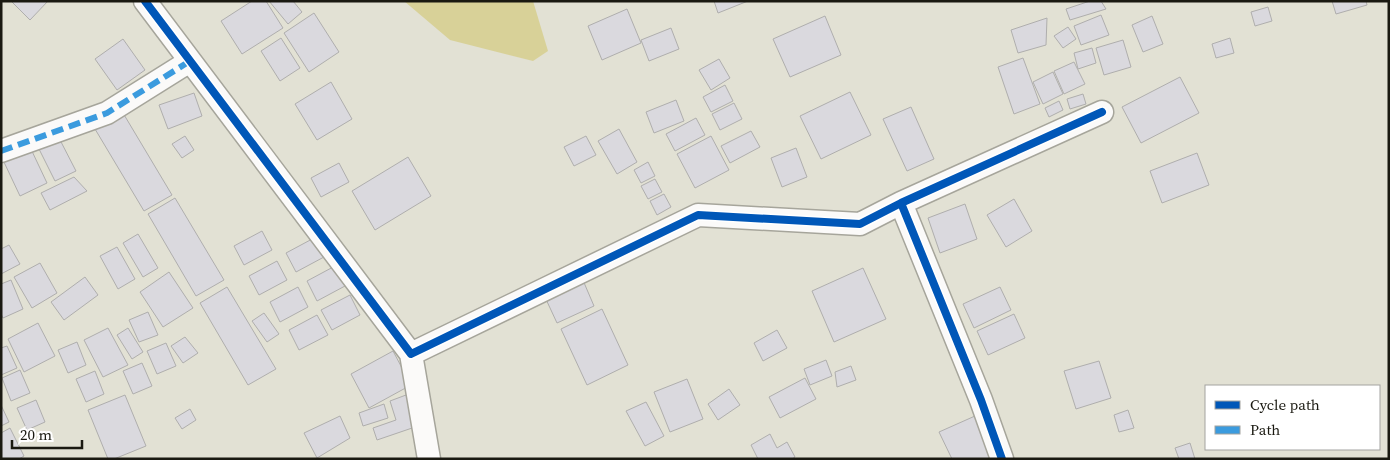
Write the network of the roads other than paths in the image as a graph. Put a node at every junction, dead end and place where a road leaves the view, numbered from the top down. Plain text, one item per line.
1 (145, 1) edge
2 (190, 61) junction
3 (1102, 112) dead end
4 (1, 151) edge
5 (901, 203) junction
6 (411, 354) junction
7 (428, 459) edge
8 (1002, 459) edge

1 - 2 street
2 - 4 street
2 - 6 street
3 - 5 street
5 - 6 street
5 - 8 street
6 - 7 street

